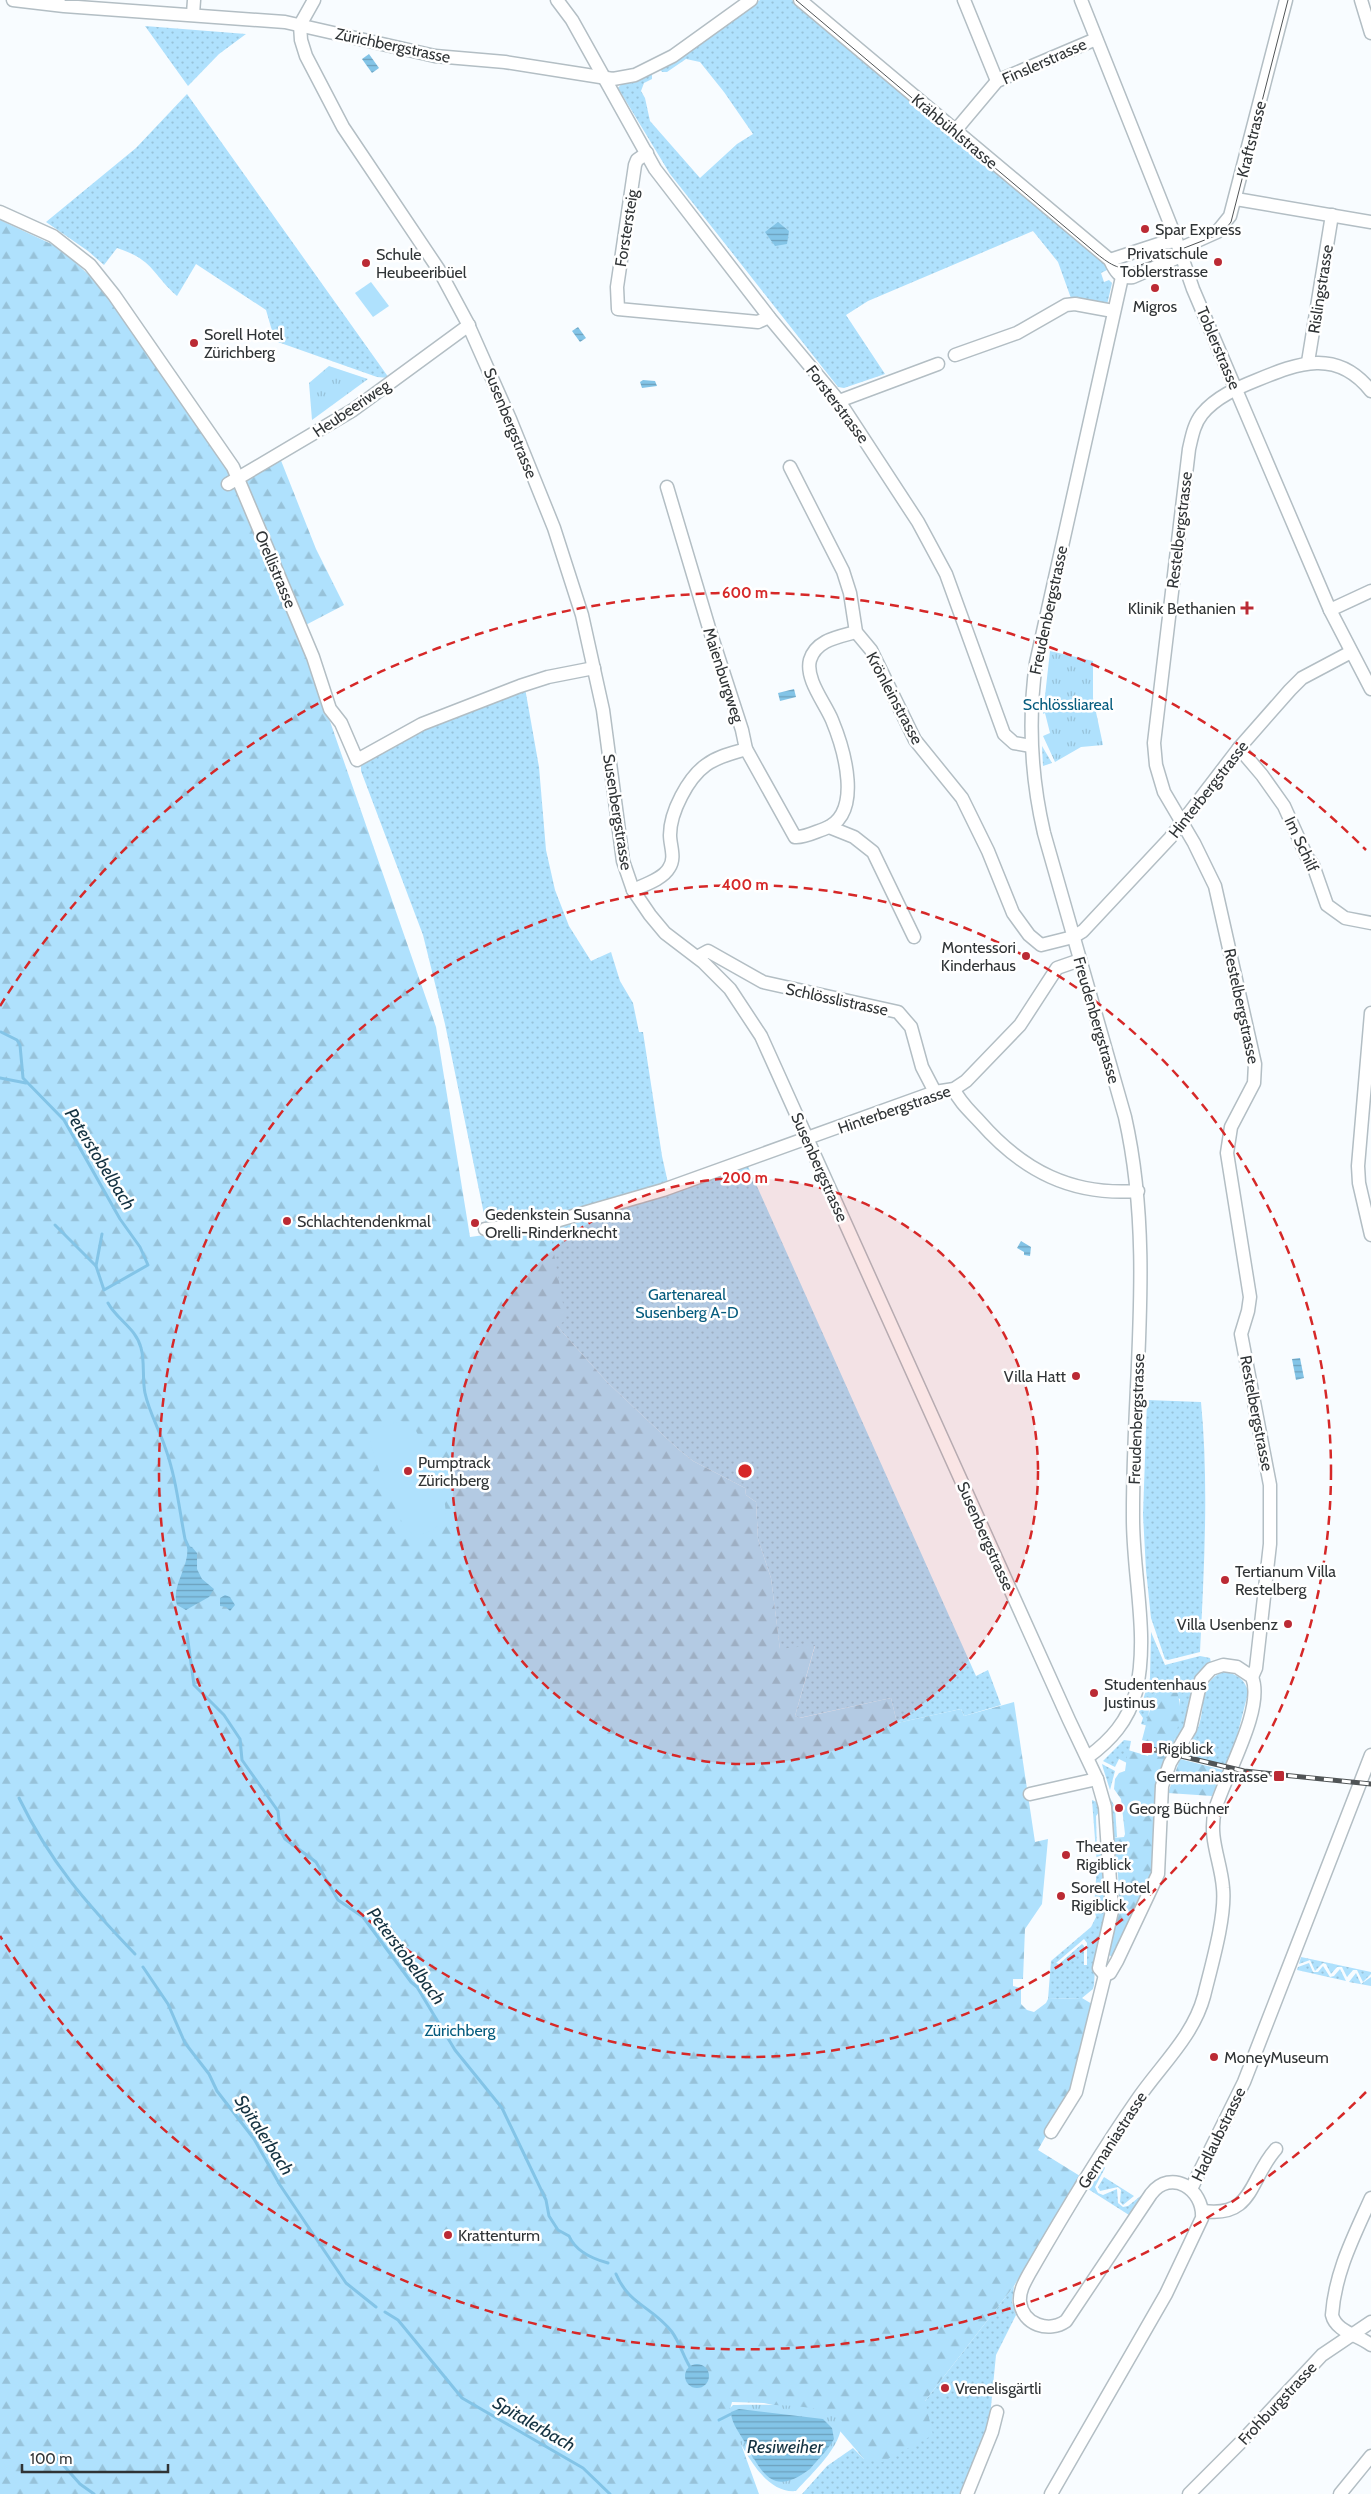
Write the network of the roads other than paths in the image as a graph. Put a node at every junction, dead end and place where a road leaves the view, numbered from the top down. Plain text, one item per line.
1 (14, 0) edge
2 (194, 0) edge
3 (314, 0) edge
4 (557, 0) edge
5 (751, 0) edge
6 (800, 0) edge
7 (964, 0) edge
8 (1081, 0) edge
9 (1286, 0) edge
10 (1361, 0) edge
11 (64, 3) edge
12 (194, 14) junction
13 (300, 25) junction
14 (1371, 33) edge
15 (1096, 39) junction
16 (603, 78) junction
17 (997, 81) junction
18 (956, 131) junction
19 (647, 153) junction
20 (1236, 199) junction
21 (0, 212) edge
22 (1332, 215) junction
23 (1371, 222) edge
24 (1179, 249) junction
25 (1110, 260) junction
26 (1122, 276) junction
27 (1113, 311) junction
28 (769, 317) junction
29 (469, 326) junction
30 (956, 355) dead end
31 (1308, 362) junction
32 (938, 364) dead end
33 (1236, 389) junction
34 (1371, 391) edge
35 (838, 401) junction
36 (790, 467) dead end
37 (234, 481) junction
38 (667, 487) dead end
39 (1371, 591) edge
40 (1330, 610) junction
41 (856, 632) junction
42 (1351, 652) junction
43 (594, 668) junction
44 (1371, 689) edge
45 (1031, 746) junction
46 (1239, 748) junction
47 (746, 749) junction
48 (1181, 824) junction
49 (829, 827) junction
50 (633, 890) junction
51 (1371, 923) edge
52 (914, 937) dead end
53 (1073, 937) junction
54 (697, 957) junction
55 (1080, 960) junction
56 (1371, 1013) edge
57 (954, 1089) junction
58 (934, 1092) junction
59 (808, 1140) junction
60 (1138, 1192) junction
61 (485, 1229) dead end
62 (1371, 1235) edge
63 (1252, 1678) junction
64 (1371, 1755) edge
65 (1088, 1757) junction
66 (1097, 1779) junction
67 (1030, 1794) dead end
68 (1105, 1975) junction
69 (1051, 2132) dead end
70 (1276, 2149) dead end
71 (1191, 2189) junction
72 (1371, 2198) edge
73 (1203, 2211) junction
74 (1371, 2322) edge
75 (1354, 2335) junction
76 (1371, 2346) edge
77 (997, 2412) dead end
78 (1371, 2456) edge
79 (967, 2494) edge
80 (1051, 2494) edge
81 (1189, 2494) edge
82 (1340, 2494) edge

1 - 11 street, Zürichbergstrasse
2 - 12 street
3 - 13 street
4 - 16 street, Forsterstrasse
5 - 16 street, Zürichbergstrasse
6 - 18 street, Krähbühlstrasse
7 - 17 street
8 - 15 street, Toblerstrasse
9 - 20 street, Kraftstrasse
10 - 14 street
11 - 12 street, Zürichbergstrasse
12 - 13 street, Zürichbergstrasse
13 - 16 street, Zürichbergstrasse
13 - 29 street, Susenbergstrasse
15 - 17 street, Finslerstrasse
15 - 24 street, Toblerstrasse
16 - 19 street, Forsterstrasse
17 - 18 street, Finslerstrasse
18 - 25 street, Krähbühlstrasse
19 - 28 street, Forsterstrasse
19 - 28 street, Forstersteig
20 - 22 street
20 - 24 street, Kraftstrasse
21 - 37 street, Orellistrasse
22 - 23 street
22 - 31 street, Rislingstrasse
24 - 25 street
24 - 26 street
24 - 33 street, Toblerstrasse
25 - 26 street, Krähbühlstrasse
26 - 27 street, Freudenbergstrasse
27 - 30 street
27 - 45 street, Freudenbergstrasse
28 - 35 street, Forsterstrasse
29 - 37 street, Heubeeriweg
29 - 43 street, Susenbergstrasse
31 - 33 street, Restelbergstrasse
31 - 34 street
32 - 35 street
33 - 40 street, Toblerstrasse
33 - 48 street, Restelbergstrasse
35 - 45 street, Forsterstrasse
36 - 41 street
37 - 43 street, Orellistrasse
38 - 47 street, Maienburgweg
39 - 40 street
40 - 42 street, Toblerstrasse
41 - 49 street
41 - 53 street, Krönleinstrasse
42 - 44 street, Toblerstrasse
42 - 46 street, Hinterbergstrasse
43 - 50 street, Susenbergstrasse
45 - 53 street, Freudenbergstrasse
46 - 48 street, Hinterbergstrasse
46 - 51 street, Im Schilf
47 - 49 street
47 - 50 street
48 - 53 street, Hinterbergstrasse
48 - 63 street, Restelbergstrasse
49 - 52 street
50 - 54 street, Susenbergstrasse
53 - 55 street, Freudenbergstrasse
54 - 58 street, Schlösslistrasse
54 - 59 street, Susenbergstrasse
55 - 57 street, Hinterbergstrasse
55 - 60 street, Freudenbergstrasse
56 - 62 street
57 - 58 street, Hinterbergstrasse
57 - 60 street
58 - 59 street, Hinterbergstrasse
59 - 61 street, Hinterbergstrasse
59 - 65 street, Susenbergstrasse
60 - 65 street, Freudenbergstrasse
63 - 68 street
63 - 71 street, Germaniastrasse
64 - 71 street, Hadlaubstrasse
65 - 66 street
66 - 67 street
66 - 68 street
68 - 69 street
70 - 73 street
71 - 73 street, Hadlaubstrasse
72 - 75 street
73 - 80 street
74 - 75 street, Frohburgstrasse
75 - 76 street
75 - 81 street, Frohburgstrasse
77 - 79 street
78 - 82 street

